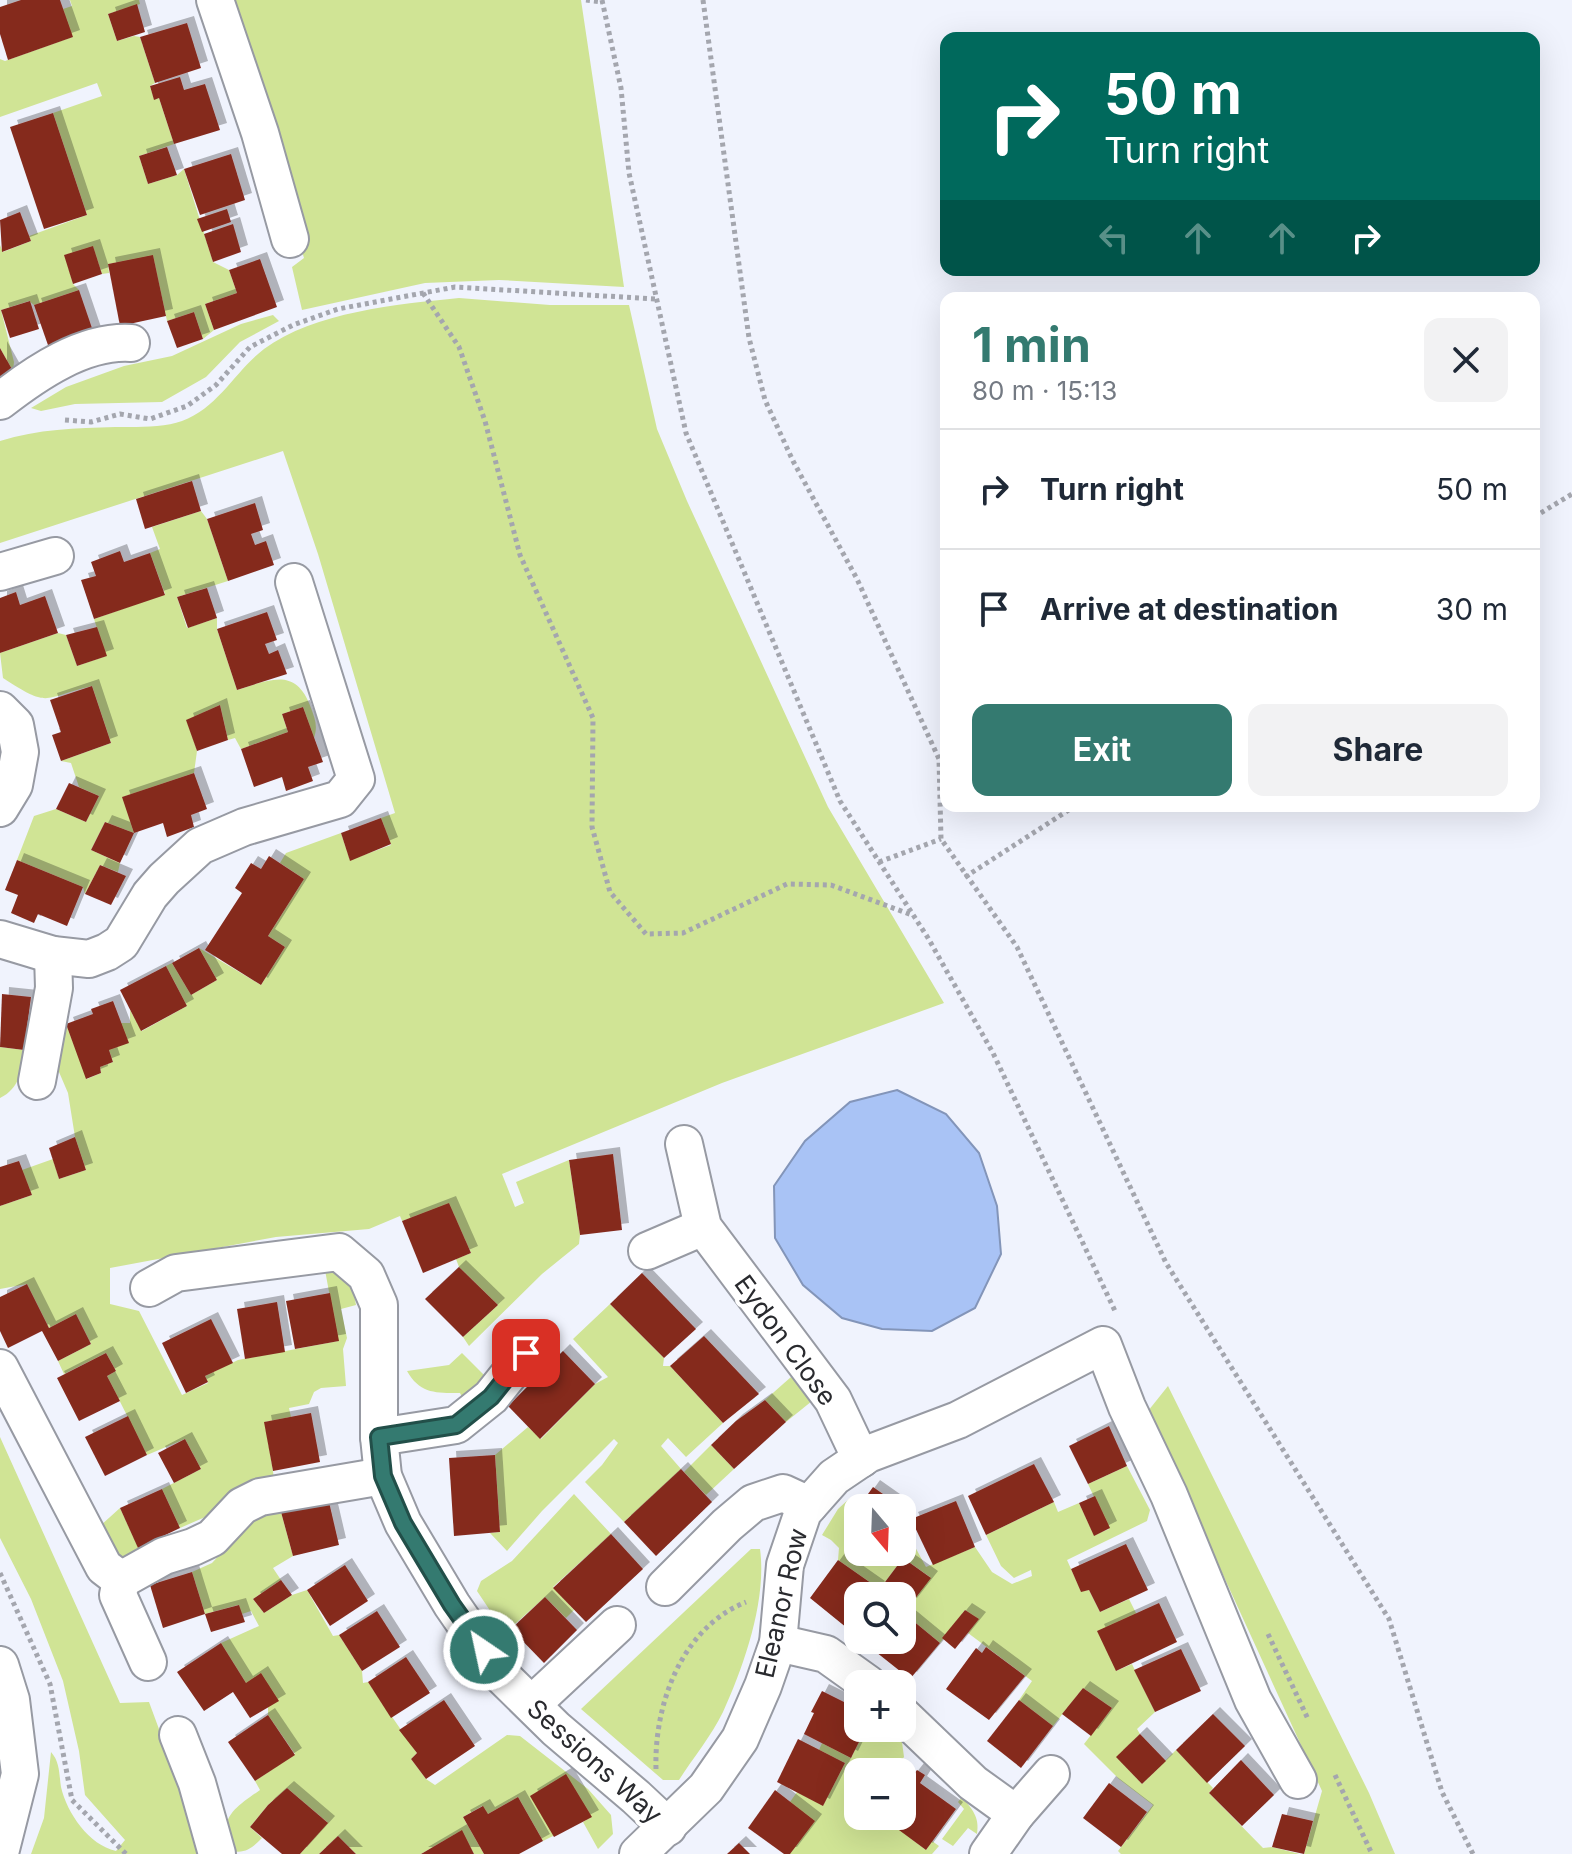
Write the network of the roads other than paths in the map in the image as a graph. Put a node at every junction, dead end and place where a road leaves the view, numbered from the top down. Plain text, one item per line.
1 (215, 0) edge
2 (290, 239) dead end
3 (131, 343) dead end
4 (0, 401) edge
5 (55, 556) dead end
6 (0, 572) edge
7 (294, 582) dead end
8 (0, 710) edge
9 (0, 808) edge
10 (0, 939) edge
11 (53, 955) junction
12 (37, 1081) dead end
13 (684, 1144) dead end
14 (703, 1227) junction
15 (647, 1251) dead end
16 (149, 1288) dead end
17 (526, 1353) dead end
18 (0, 1368) edge
19 (379, 1437) junction
20 (861, 1459) junction
21 (383, 1476) junction
22 (809, 1505) junction
23 (121, 1580) junction
24 (665, 1587) dead end
25 (617, 1625) dead end
26 (778, 1643) junction
27 (148, 1662) dead end
28 (0, 1665) edge
29 (848, 1670) edge
30 (534, 1707) junction
31 (916, 1728) edge
32 (178, 1735) dead end
33 (1051, 1774) dead end
34 (1315, 1774) road end
35 (1016, 1814) junction
36 (668, 1827) junction
37 (0, 1853) edge
38 (217, 1854) edge
39 (638, 1854) edge
40 (988, 1854) edge

1 - 2 street
3 - 4 street
5 - 6 street
7 - 11 street
8 - 9 street
10 - 11 street
11 - 12 street
13 - 14 street, Eydon Close
14 - 15 street
14 - 20 street, Eydon Close
16 - 19 street, Sessions Way
17 - 19 street
18 - 23 street
19 - 21 street, Sessions Way
20 - 22 street, Eleanor Row
20 - 34 street, Eleanor Row
21 - 23 street
21 - 30 street, Sessions Way
22 - 24 street
22 - 26 street, Eleanor Row
23 - 27 street
25 - 30 street
26 - 29 street
26 - 36 street, Eleanor Row
28 - 37 street
30 - 36 street, Sessions Way
31 - 35 street
32 - 38 street
33 - 35 street
35 - 40 street
36 - 39 street, Eleanor Row

